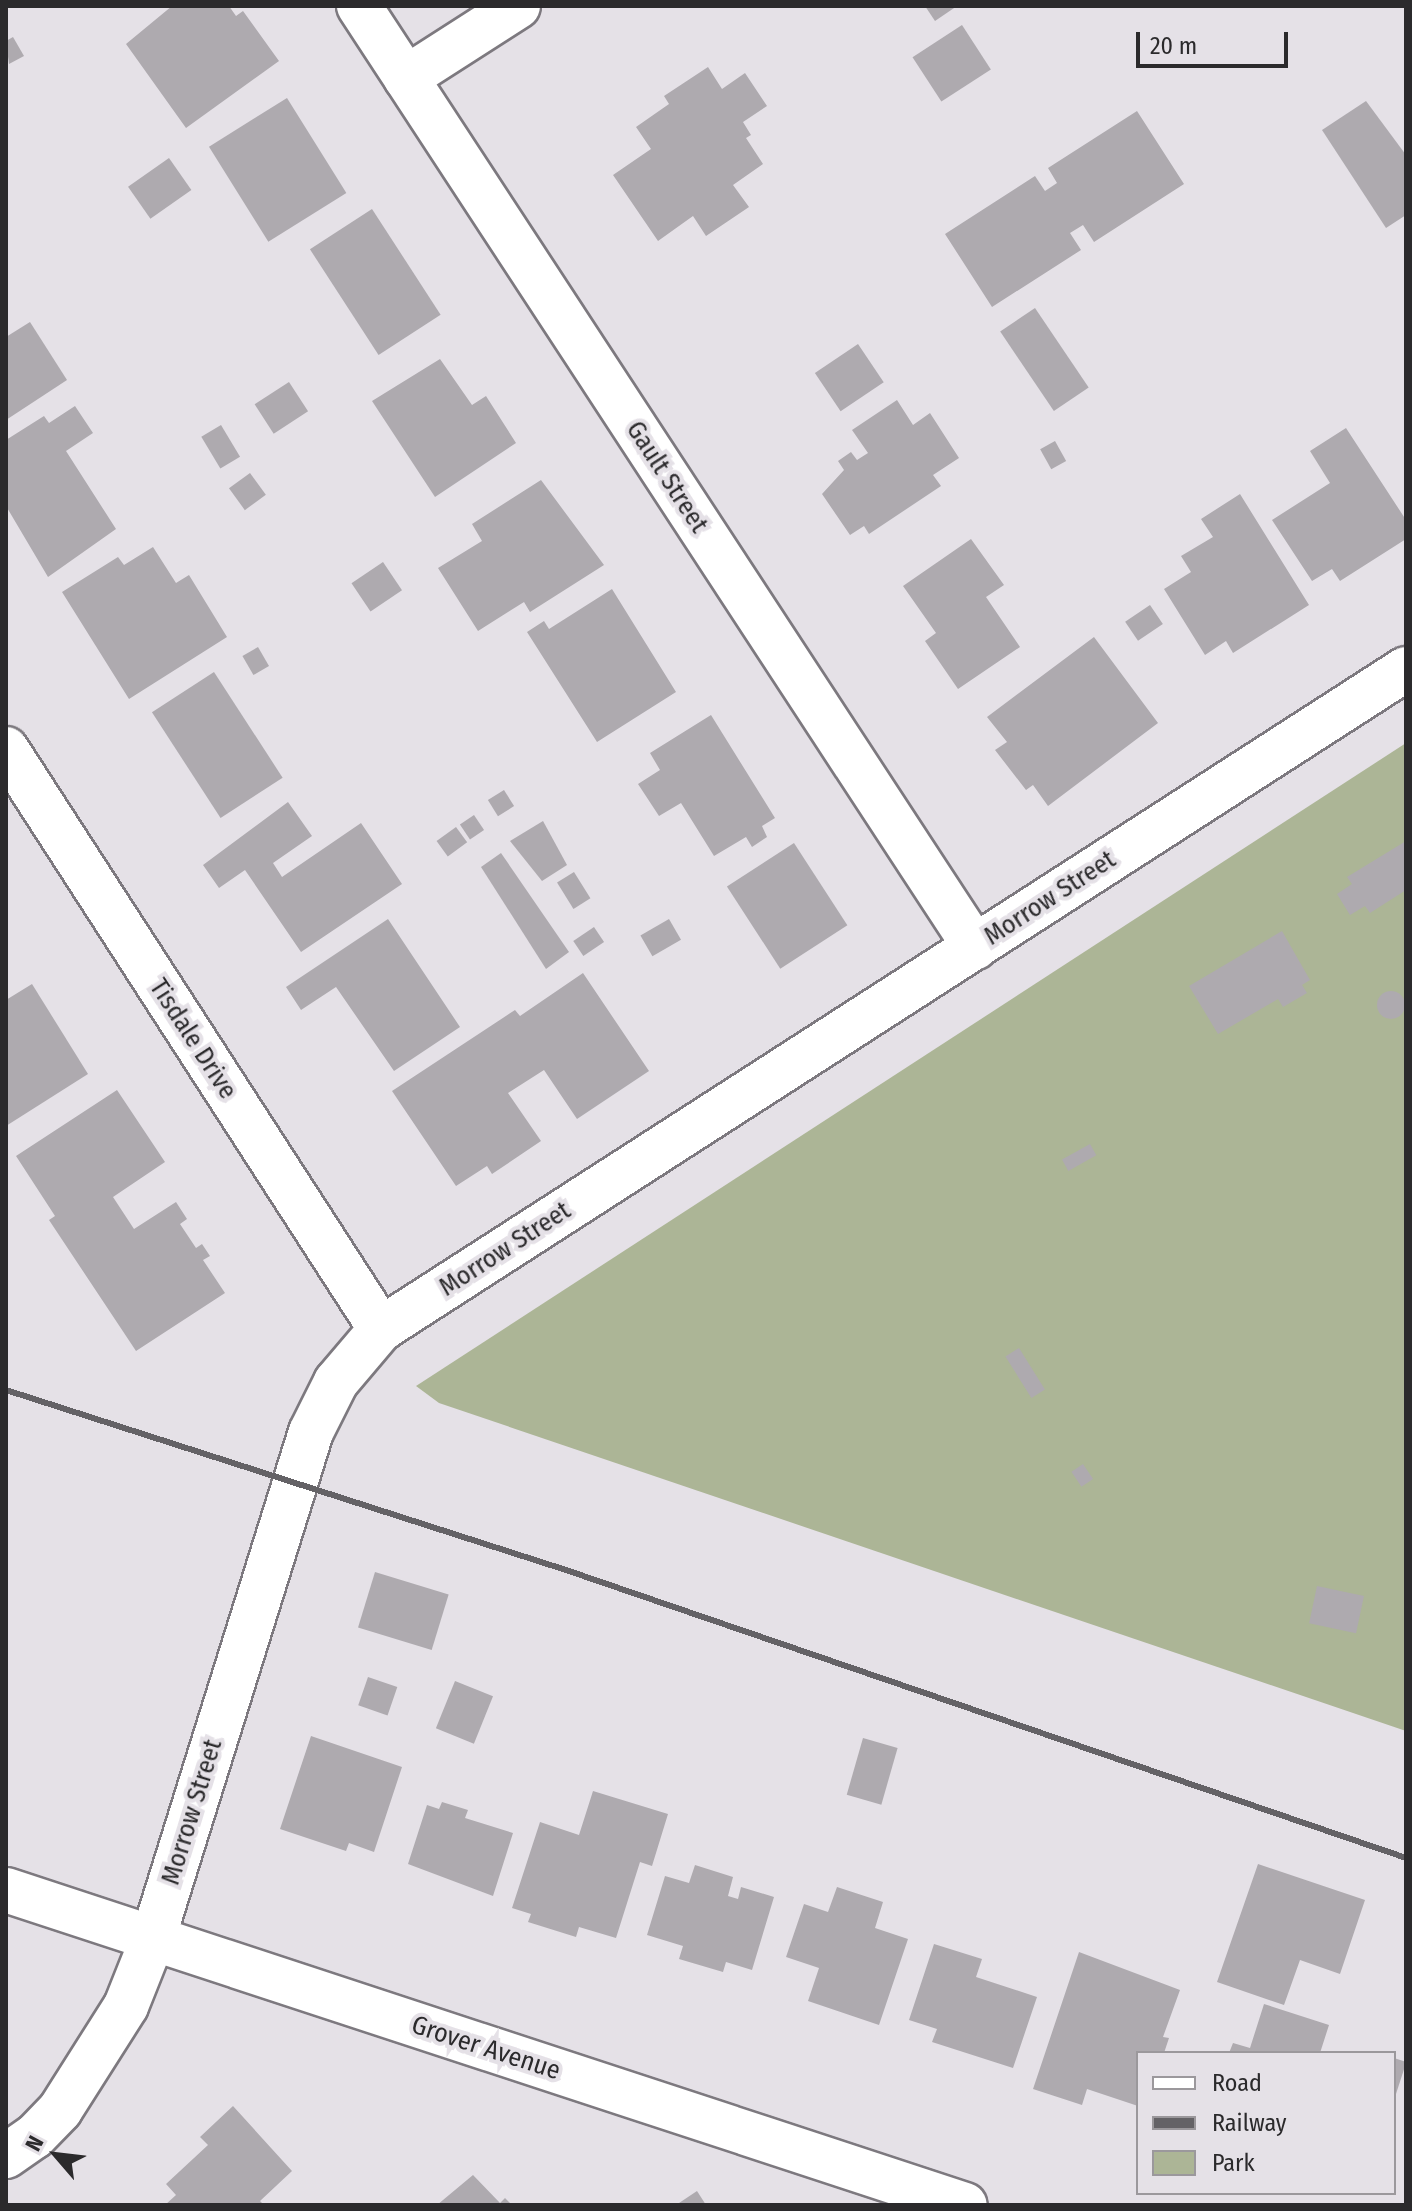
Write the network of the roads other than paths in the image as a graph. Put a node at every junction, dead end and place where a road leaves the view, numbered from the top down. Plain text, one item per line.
1 (359, 6) edge
2 (518, 6) edge
3 (406, 78) junction
4 (1406, 669) edge
5 (6, 749) edge
6 (975, 947) junction
7 (381, 1329) junction
8 (6, 1890) edge
9 (153, 1938) junction
10 (6, 2156) edge
11 (965, 2205) edge

1 - 3 street, Gault Street
2 - 3 street
3 - 6 street, Gault Street
4 - 6 street, Morrow Street
5 - 7 street, Tisdale Drive
6 - 7 street, Morrow Street
7 - 9 street, Morrow Street
8 - 9 street, Grover Avenue
9 - 10 street, Morrow Street
9 - 11 street, Grover Avenue

